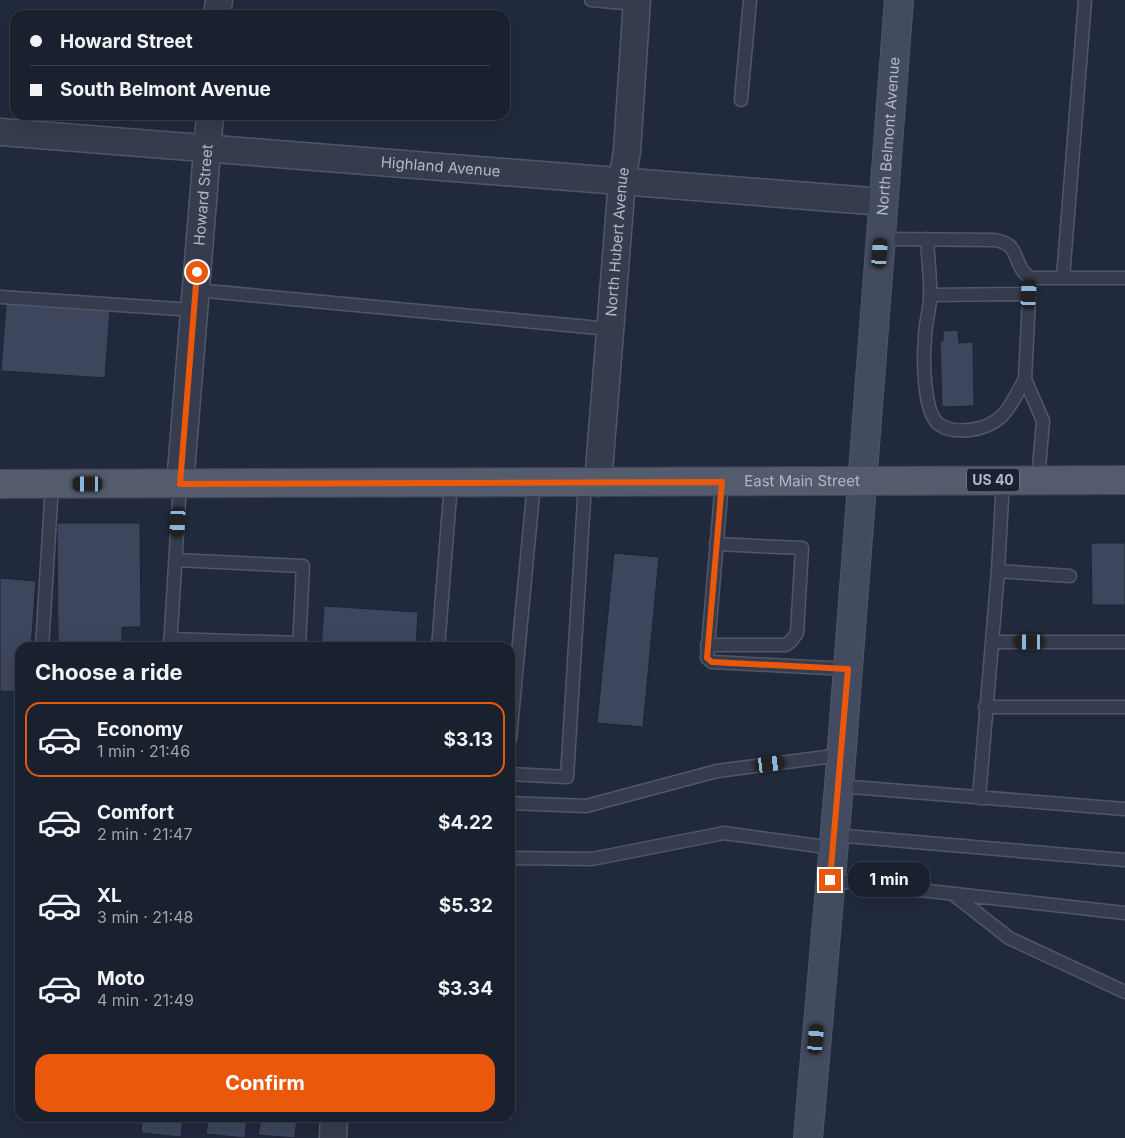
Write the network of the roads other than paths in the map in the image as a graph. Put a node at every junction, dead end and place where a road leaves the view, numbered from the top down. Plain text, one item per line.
1 (591, 0) edge
2 (750, 0) edge
3 (899, 0) edge
4 (1085, 0) edge
5 (637, 2) edge
6 (741, 100) dead end
7 (210, 120) edge
8 (0, 132) edge
9 (207, 147) junction
10 (622, 181) junction
11 (883, 202) junction
12 (881, 239) junction
13 (927, 239) junction
14 (1030, 278) junction
15 (1063, 278) junction
16 (1125, 278) edge
17 (1029, 294) junction
18 (930, 295) junction
19 (0, 297) edge
20 (195, 300) junction
21 (610, 329) junction
22 (1025, 379) junction
23 (1003, 480) junction
24 (1038, 480) junction
25 (1125, 480) edge
26 (862, 481) junction
27 (722, 482) junction
28 (451, 483) junction
29 (534, 483) junction
30 (592, 483) junction
31 (0, 484) edge
32 (52, 484) junction
33 (180, 484) junction
34 (716, 544) junction
35 (175, 560) junction
36 (998, 571) junction
37 (1070, 576) dead end
38 (42, 642) edge
39 (170, 642) edge
40 (299, 642) edge
41 (438, 642) edge
42 (992, 642) junction
43 (1125, 642) edge
44 (707, 646) junction
45 (848, 669) junction
46 (515, 686) edge
47 (1125, 706) edge
48 (985, 707) junction
49 (841, 755) junction
50 (515, 774) edge
51 (838, 786) junction
52 (978, 798) junction
53 (515, 803) edge
54 (1125, 810) edge
55 (834, 842) junction
56 (515, 858) edge
57 (1125, 860) edge
58 (830, 880) junction
59 (953, 894) junction
60 (1125, 913) edge
61 (1125, 992) edge
62 (334, 1122) edge
63 (333, 1138) edge
64 (808, 1138) edge

1 - 5 lane
2 - 6 lane
3 - 11 main road, North Belmont Avenue
4 - 15 lane
5 - 10 street, North Hubert Avenue
7 - 9 street, Howard Street
8 - 9 street, Highland Avenue
9 - 10 street, Highland Avenue
9 - 20 street, Howard Street
10 - 11 street, Highland Avenue
10 - 21 street, North Hubert Avenue
11 - 12 main road, North Belmont Avenue
12 - 13 lane
12 - 26 main road, North Belmont Avenue
13 - 14 lane
13 - 18 lane
14 - 15 lane
14 - 17 lane
15 - 16 lane
17 - 18 lane
17 - 22 lane
18 - 22 lane
19 - 20 lane
20 - 21 lane
20 - 33 street, Howard Street
21 - 30 street, North Hubert Avenue
22 - 24 lane
23 - 24 main road, East Main Street / US 40
23 - 26 main road, East Main Street / US 40
23 - 36 lane
24 - 25 main road, East Main Street / US 40
26 - 27 main road, East Main Street / US 40
26 - 45 main road, North Belmont Avenue
27 - 30 main road, East Main Street / US 40
27 - 34 lane
28 - 29 main road, East Main Street / US 40
28 - 33 main road, East Main Street / US 40
28 - 41 lane
29 - 30 main road, East Main Street / US 40
29 - 46 lane
30 - 50 lane
31 - 32 main road, East Main Street / US 40
32 - 33 main road, East Main Street / US 40
32 - 38 lane
33 - 35 lane
34 - 44 lane
34 - 44 lane
35 - 39 lane
35 - 40 lane
36 - 37 lane
36 - 42 lane
42 - 43 lane
42 - 48 lane
44 - 45 lane
45 - 49 main road, North Belmont Avenue
47 - 48 lane
48 - 52 lane
49 - 51 main road, North Belmont Avenue
49 - 53 lane
51 - 52 lane
51 - 55 main road, North Belmont Avenue
52 - 54 lane
55 - 56 lane
55 - 57 lane
55 - 58 main road, North Belmont Avenue
58 - 59 lane
58 - 64 main road, North Belmont Avenue
59 - 60 lane
59 - 61 lane
62 - 63 street

